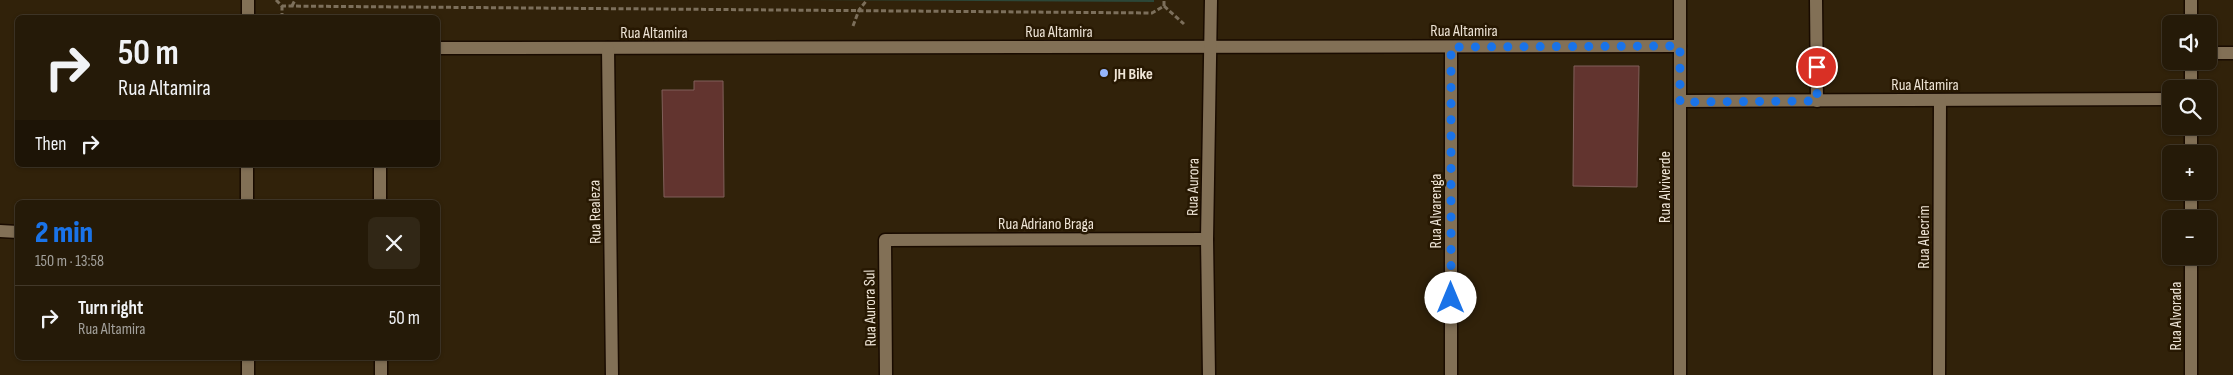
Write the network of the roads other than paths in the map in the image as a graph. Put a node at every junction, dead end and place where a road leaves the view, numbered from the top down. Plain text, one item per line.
1 (248, 0) edge
2 (1211, 0) edge
3 (1680, 0) edge
4 (1816, 0) edge
5 (2191, 0) edge
6 (248, 15) edge
7 (2191, 15) edge
8 (1680, 46) junction
9 (1212, 47) junction
10 (1451, 47) junction
11 (440, 48) edge
12 (608, 48) junction
13 (2217, 53) edge
14 (2233, 53) edge
15 (2162, 98) edge
16 (1940, 100) junction
17 (1817, 101) junction
18 (1680, 102) junction
19 (248, 167) edge
20 (380, 167) edge
21 (247, 200) edge
22 (380, 200) edge
23 (0, 231) edge
24 (15, 232) edge
25 (1207, 239) junction
26 (885, 240) joint
27 (2191, 265) edge
28 (248, 360) edge
29 (381, 360) edge
30 (248, 375) edge
31 (381, 375) edge
32 (612, 375) edge
33 (886, 375) edge
34 (1209, 375) edge
35 (1451, 375) edge
36 (1680, 375) edge
37 (1940, 375) edge
38 (2191, 375) edge

1 - 6 street
2 - 9 street, Rua Aurora
3 - 8 street, Rua Alviverde
4 - 17 street
5 - 7 street
8 - 10 street, Rua Altamira
8 - 18 street, Rua Alviverde
9 - 10 street, Rua Altamira
9 - 12 street, Rua Altamira
9 - 25 street, Rua Aurora
10 - 35 street, Rua Alvarenga
11 - 12 street, Rua Altamira
12 - 32 street, Rua Realeza
13 - 14 street
15 - 16 street, Rua Altamira
16 - 17 street, Rua Altamira
16 - 37 street, Rua Alecrim
17 - 18 street, Rua Altamira
18 - 36 street, Rua Alviverde
19 - 21 street
20 - 22 street
23 - 24 street
25 - 26 street, Rua Adriano Braga
25 - 34 street, Rua Aurora
26 - 33 street, Rua Aurora Sul
27 - 38 street, Rua Alvorada
28 - 30 street
29 - 31 street

